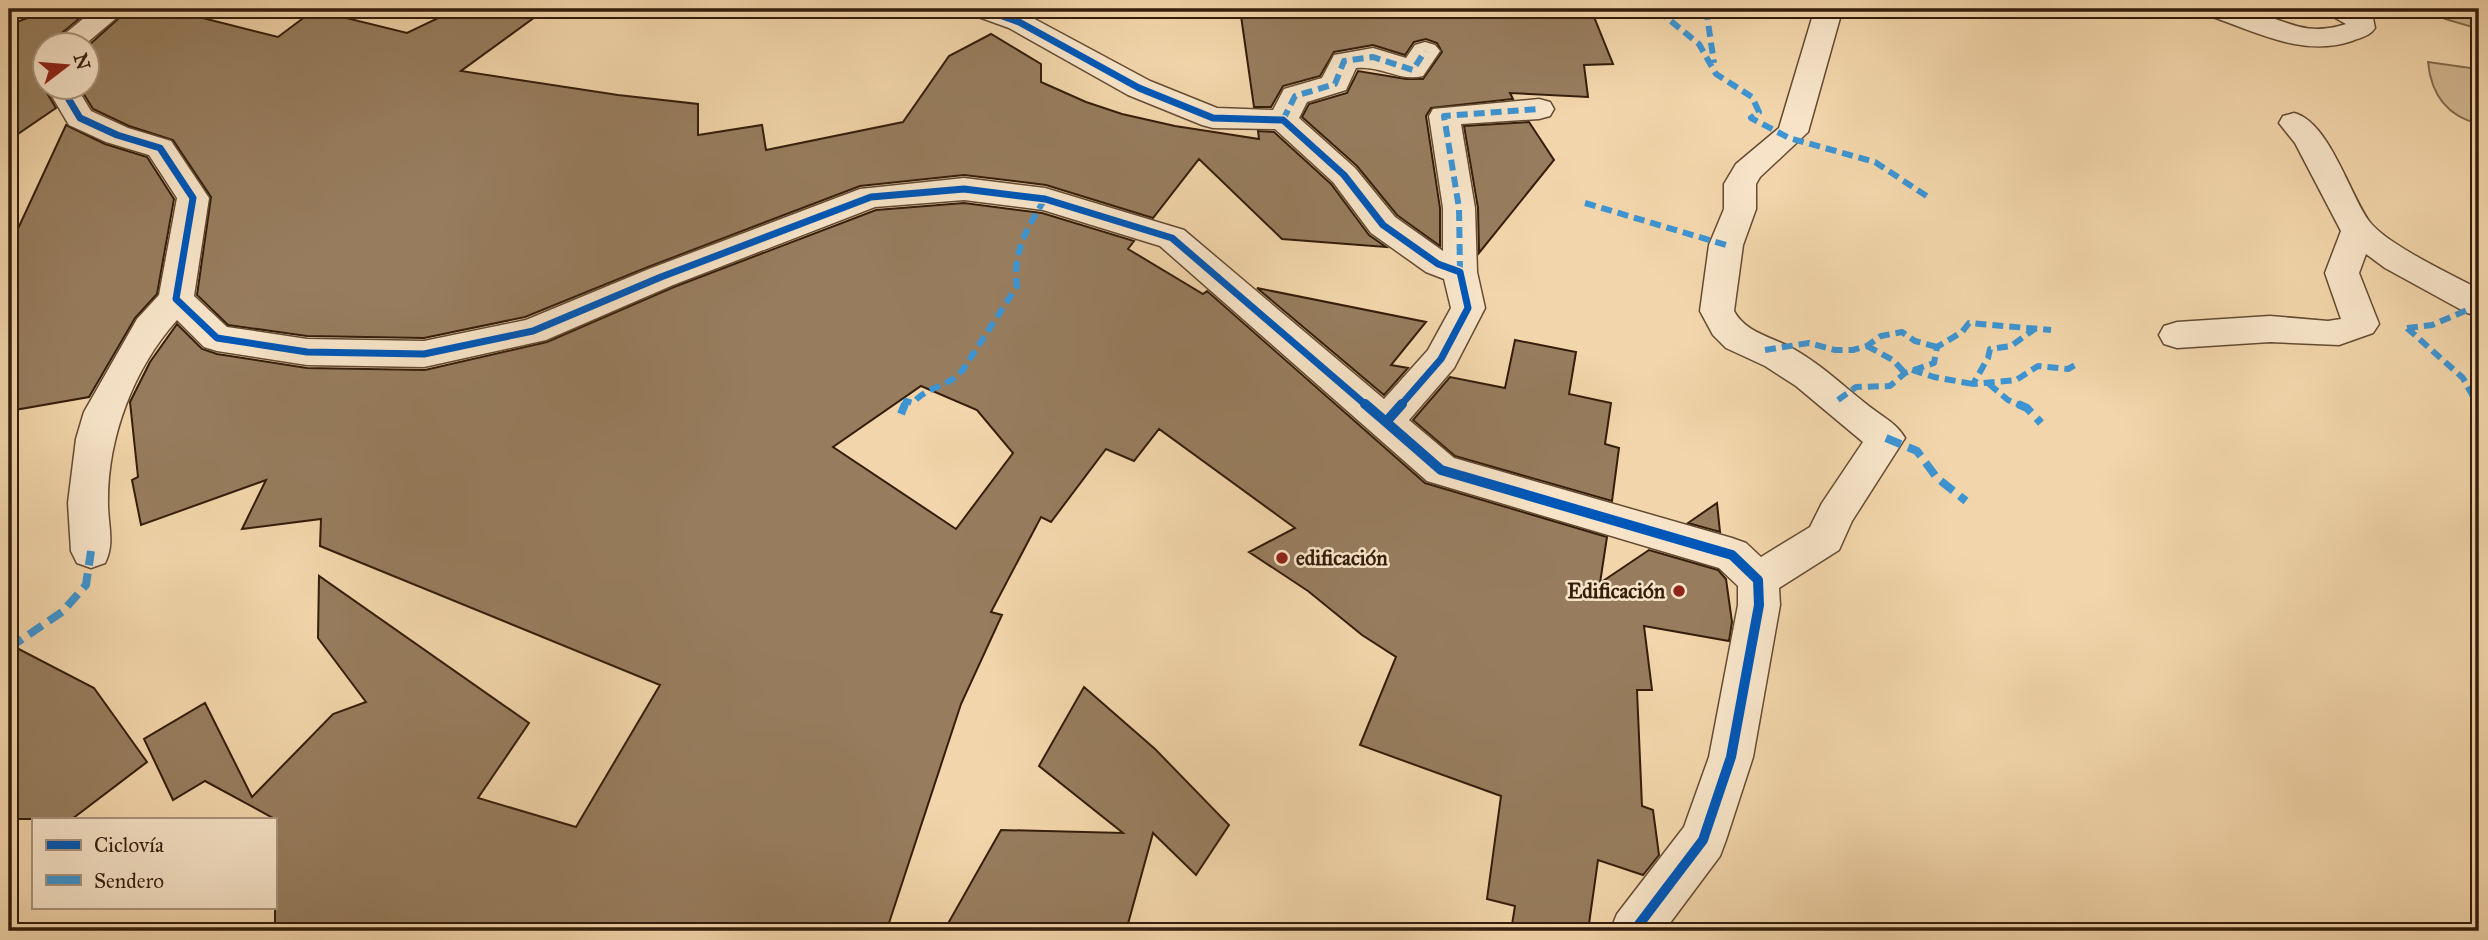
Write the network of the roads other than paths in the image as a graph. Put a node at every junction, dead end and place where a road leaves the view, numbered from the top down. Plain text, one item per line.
1 (113, 9) edge
2 (983, 9) edge
3 (2217, 9) edge
4 (2340, 9) edge
5 (1826, 18) dead end
6 (83, 32) edge
7 (1425, 51) dead end
8 (70, 102) edge
9 (1539, 109) dead end
10 (1283, 120) junction
11 (2294, 123) dead end
12 (2358, 231) junction
13 (1460, 272) junction
14 (176, 299) junction
15 (2479, 304) edge
16 (2177, 335) dead end
17 (1386, 422) junction
18 (91, 551) dead end
19 (1758, 580) junction
20 (1634, 931) edge

1 - 6 street
2 - 10 street
3 - 4 street
5 - 19 street
7 - 10 street
8 - 14 street
9 - 13 street
10 - 13 street
11 - 12 street
12 - 15 street
12 - 16 street
13 - 17 street
14 - 17 street
14 - 18 street
17 - 19 street
19 - 20 street

